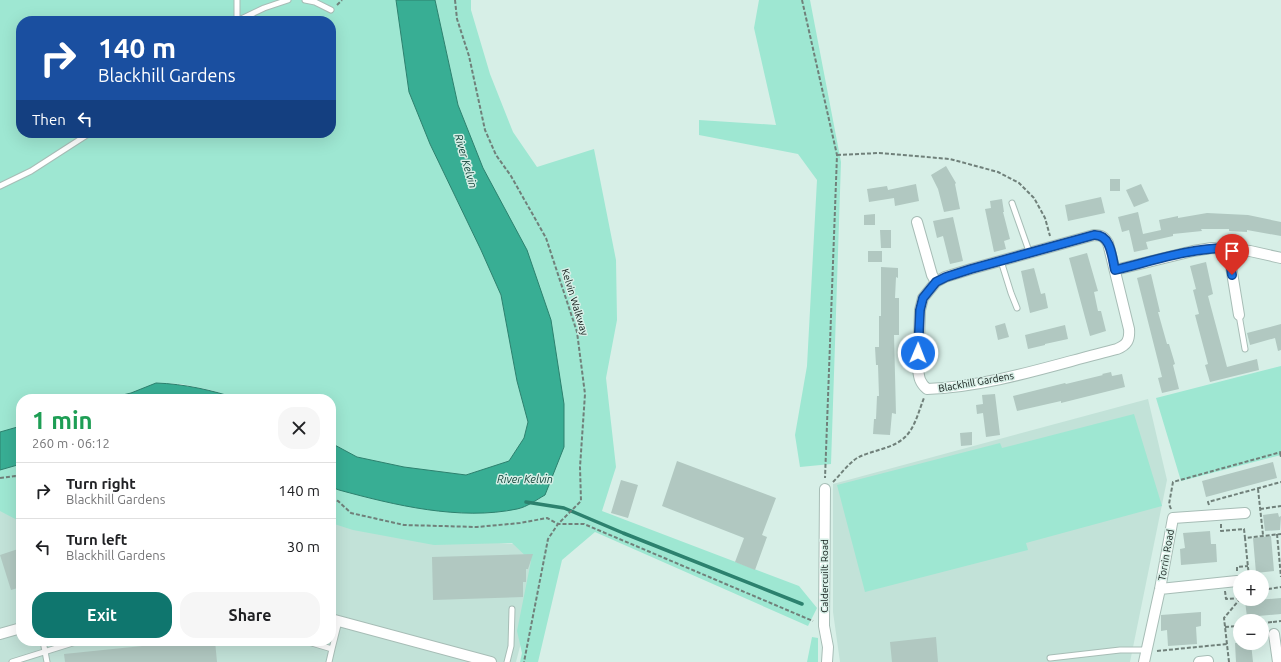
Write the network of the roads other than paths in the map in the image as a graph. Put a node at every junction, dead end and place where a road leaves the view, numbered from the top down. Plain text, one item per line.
1 (237, 0) edge
2 (288, 0) edge
3 (305, 0) edge
4 (331, 10) dead end
5 (237, 16) edge
6 (247, 16) edge
7 (82, 138) edge
8 (0, 186) edge
9 (1012, 204) dead end
10 (917, 222) dead end
11 (1228, 248) junction
12 (1030, 254) junction
13 (1281, 258) edge
14 (1001, 261) junction
15 (1115, 270) junction
16 (936, 282) junction
17 (1017, 308) dead end
18 (1239, 315) joint
19 (1245, 349) dead end
20 (825, 489) road end
21 (1245, 513) dead end
22 (1233, 581) edge
23 (1160, 588) junction
24 (512, 608) dead end
25 (336, 620) edge
26 (16, 629) edge
27 (0, 634) edge
28 (1274, 634) dead end
29 (45, 646) edge
30 (61, 646) edge
31 (322, 646) edge
32 (332, 646) edge
33 (332, 649) junction
34 (46, 650) junction
35 (1146, 651) junction
36 (1050, 658) dead end
37 (12, 662) edge
38 (47, 662) edge
39 (329, 662) edge
40 (491, 662) edge
41 (507, 662) edge
42 (827, 662) edge
43 (1144, 662) edge
44 (1278, 662) edge

1 - 5 lane
2 - 6 lane
3 - 4 lane
7 - 8 lane
9 - 12 lane
10 - 16 street
11 - 13 street
11 - 15 street
11 - 18 street
12 - 14 street, Blackhill Gardens
12 - 15 street, Blackhill Gardens
14 - 16 street, Blackhill Gardens
14 - 17 lane
15 - 16 street, Blackhill Gardens
18 - 19 lane
20 - 42 street, Caldercuilt Road
21 - 23 street, Torrin Road
22 - 23 street
23 - 35 street, Torrin Road
24 - 41 lane
25 - 40 street
26 - 27 street
28 - 44 street
29 - 34 lane
30 - 34 lane
31 - 33 lane
32 - 33 lane
33 - 39 lane
34 - 37 lane
34 - 38 lane
35 - 36 lane
35 - 43 street, Torrin Road

